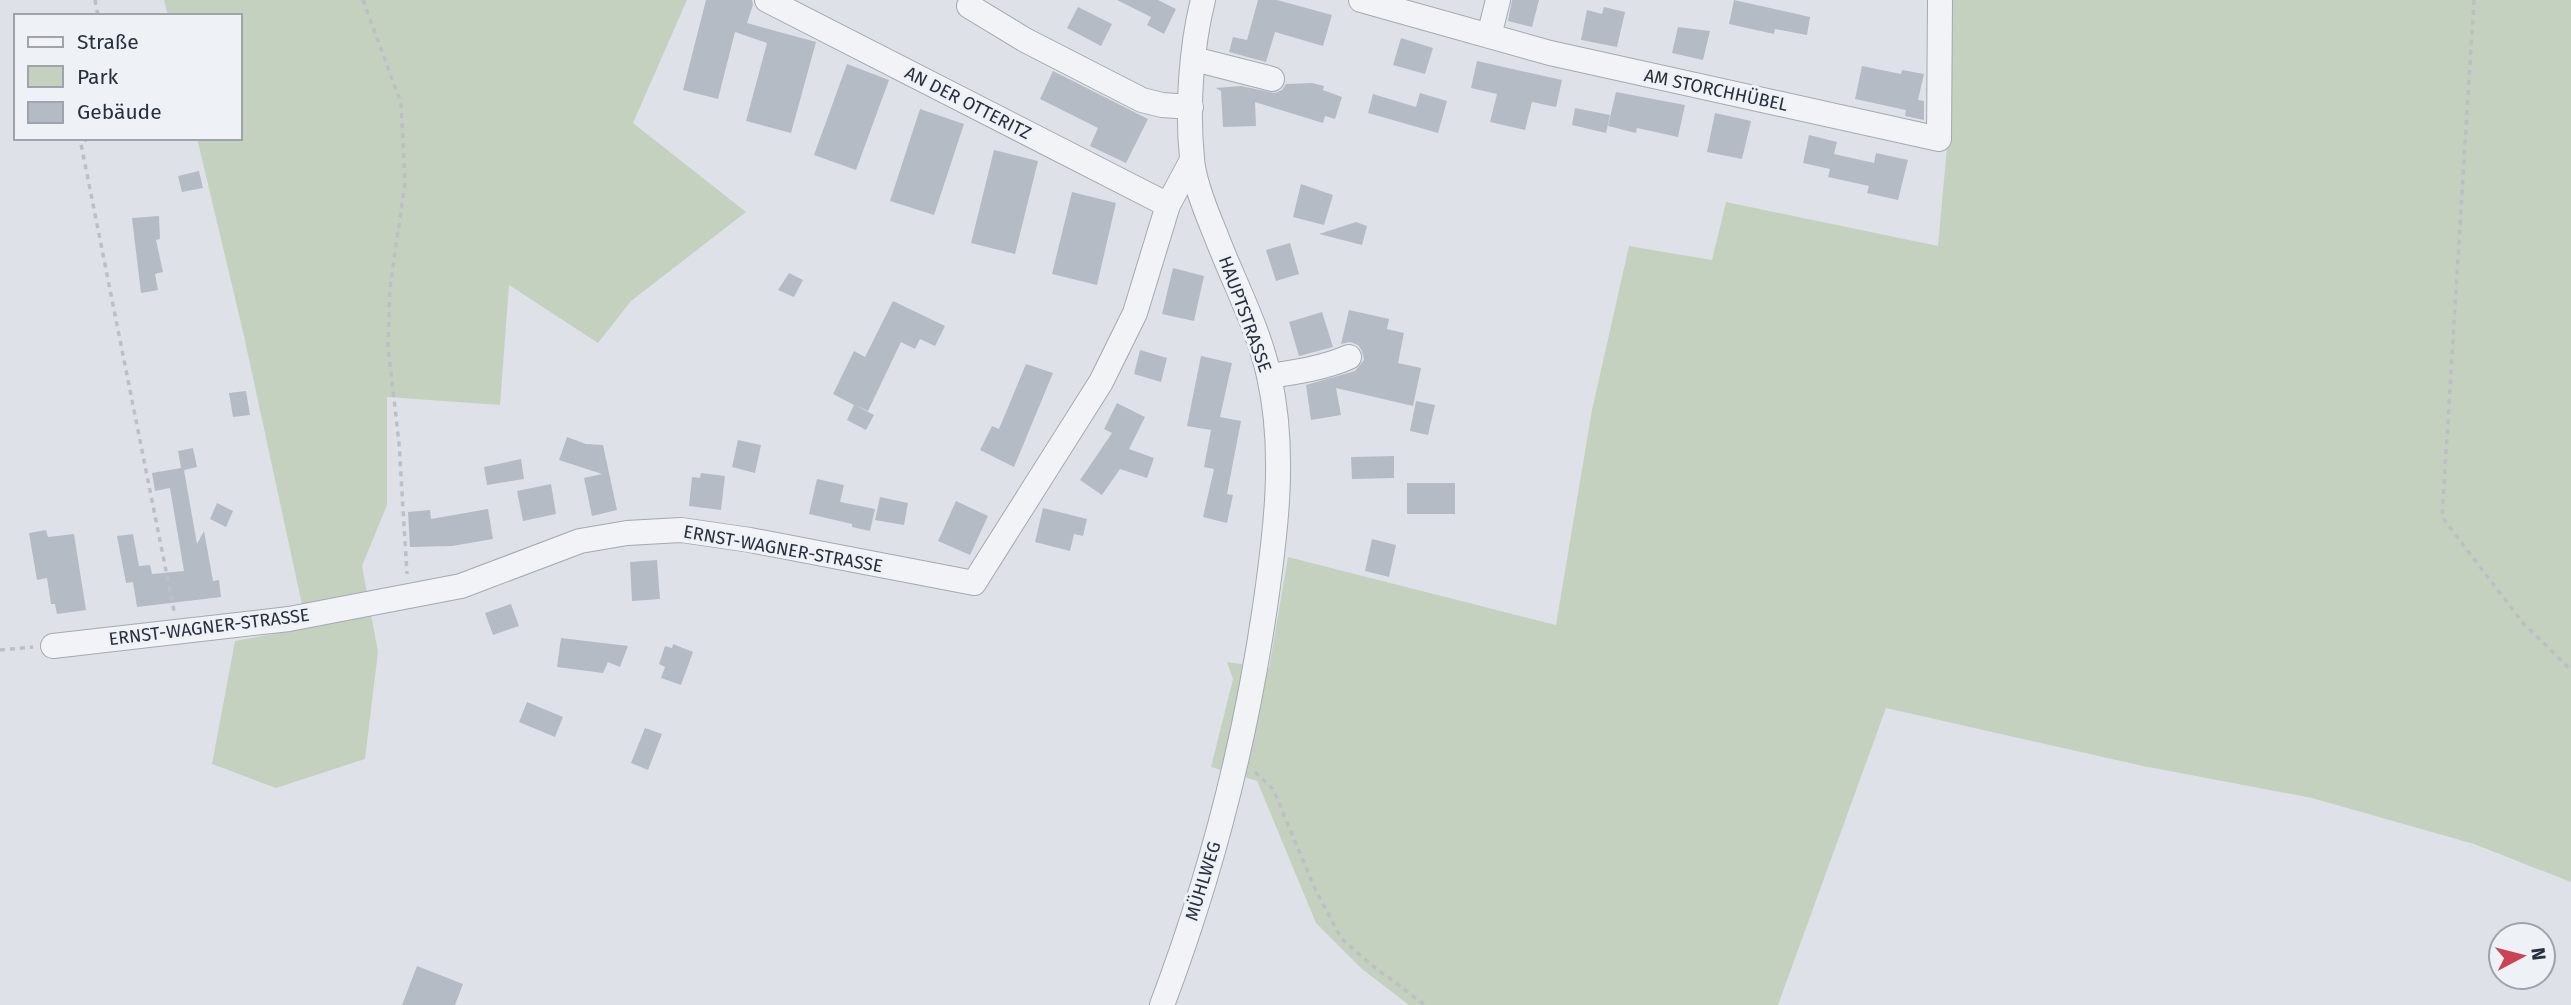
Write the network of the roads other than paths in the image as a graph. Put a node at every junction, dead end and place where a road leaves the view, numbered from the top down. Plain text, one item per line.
1 (767, 0) edge
2 (1203, 0) edge
3 (1361, 0) edge
4 (1498, 0) edge
5 (1940, 0) edge
6 (969, 6) dead end
7 (1409, 6) edge
8 (1489, 36) junction
9 (1194, 59) junction
10 (1272, 79) dead end
11 (1191, 107) junction
12 (1192, 160) junction
13 (1168, 205) junction
14 (1349, 357) dead end
15 (1269, 376) junction
16 (53, 646) road end
17 (1239, 756) joint
18 (1162, 1005) edge

1 - 13 street, AN DER OTTERITZ
2 - 9 street, HAUPTSTRASSE
3 - 7 street, AM STORCHHÜBEL
4 - 8 street
5 - 8 street, AM STORCHHÜBEL
6 - 11 street
7 - 8 street, AM STORCHHÜBEL
9 - 10 street
9 - 11 street, HAUPTSTRASSE
11 - 12 street, HAUPTSTRASSE
12 - 13 street, ERNST-WAGNER-STRASSE
12 - 15 street, HAUPTSTRASSE
13 - 16 street, ERNST-WAGNER-STRASSE
14 - 15 street
15 - 17 street, HAUPTSTRASSE
17 - 18 street, MÜHLWEG

